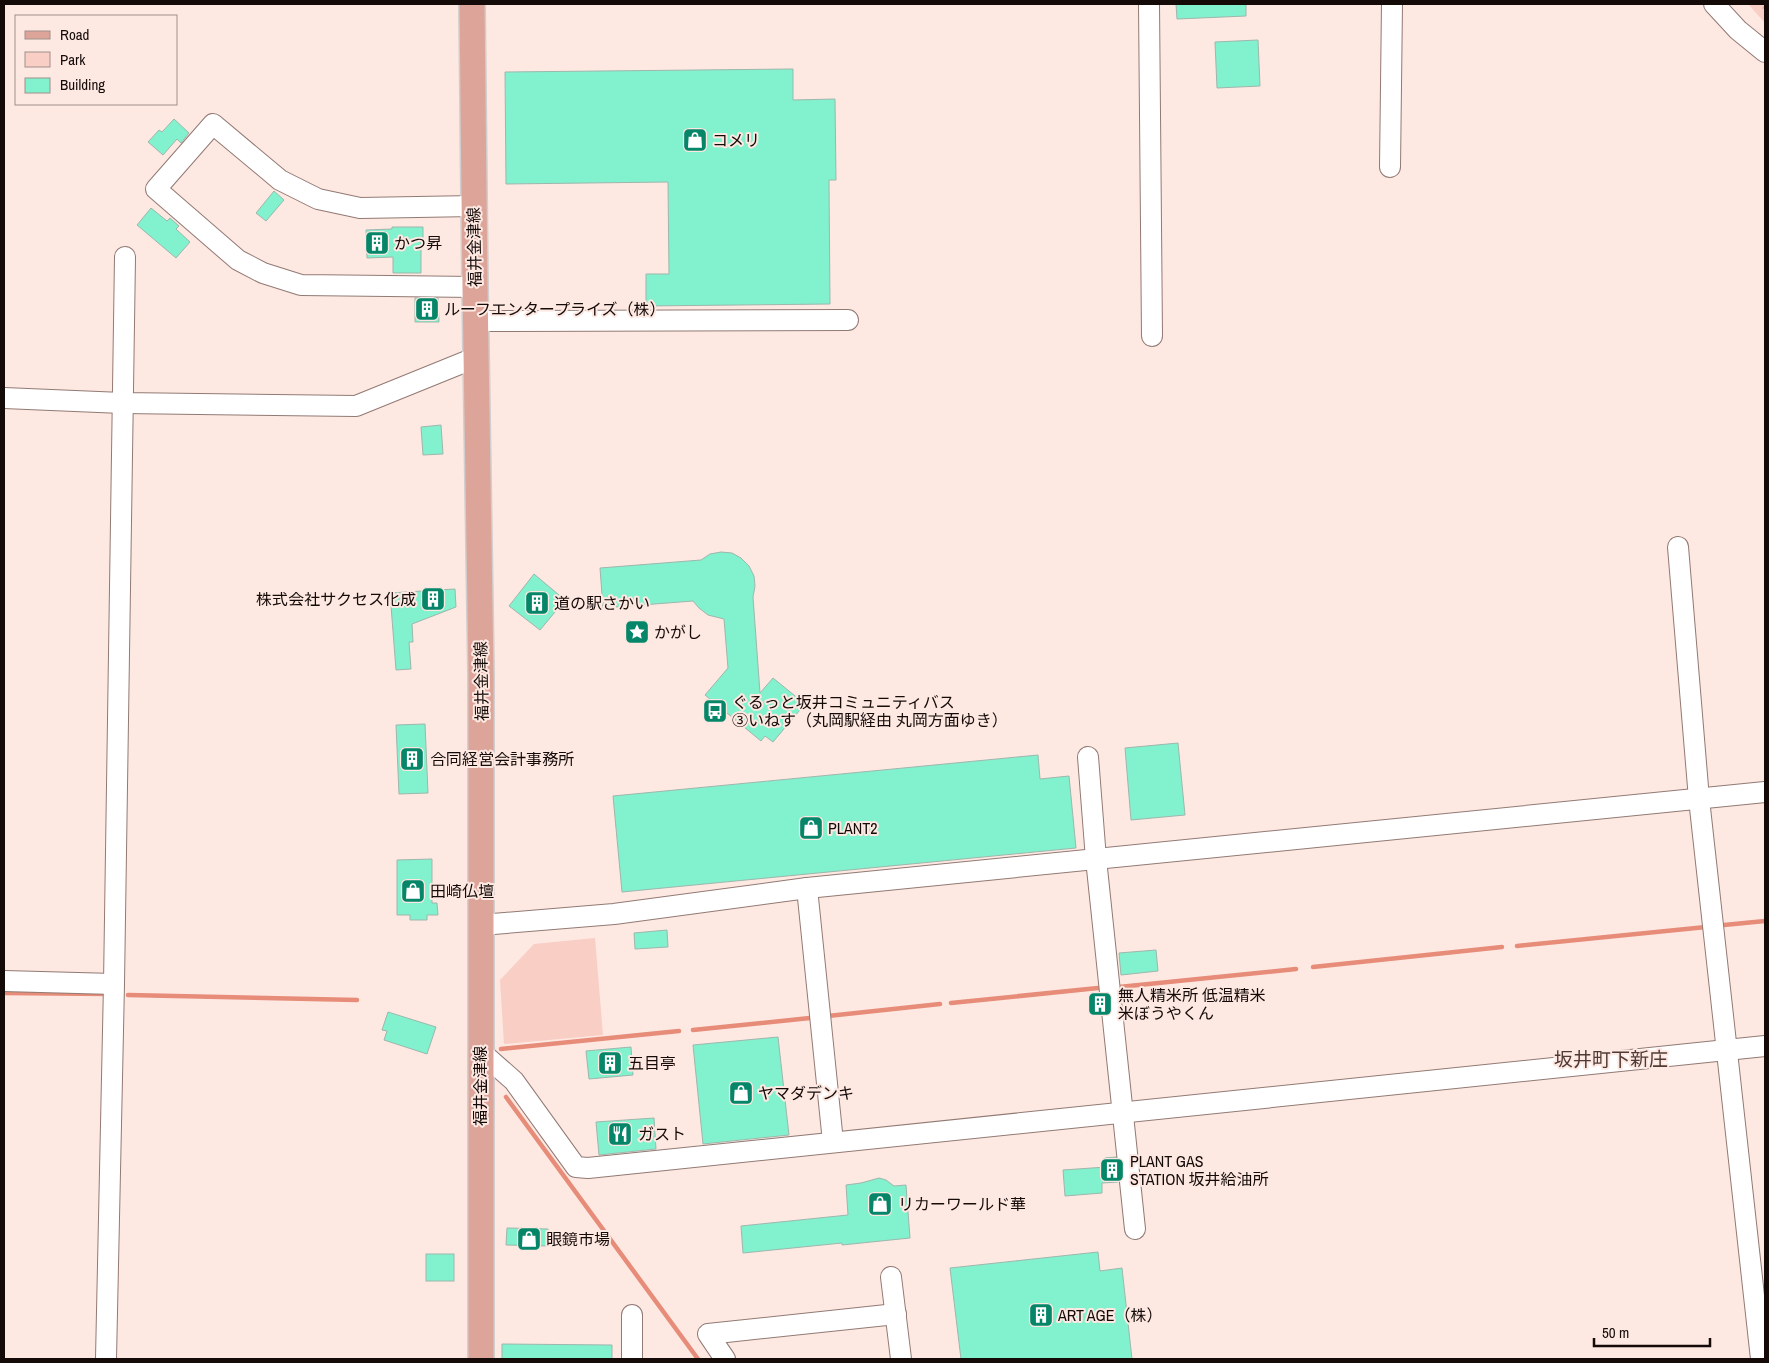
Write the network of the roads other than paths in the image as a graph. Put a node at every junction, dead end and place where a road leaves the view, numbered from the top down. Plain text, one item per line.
1 (472, 4) edge
2 (1149, 4) edge
3 (1392, 4) edge
4 (1714, 4) edge
5 (1765, 52) edge
6 (1390, 167) dead end
7 (474, 206) junction
8 (125, 257) dead end
9 (475, 287) junction
10 (476, 320) junction
11 (848, 320) dead end
12 (1152, 336) dead end
13 (477, 357) junction
14 (4, 398) edge
15 (122, 403) junction
16 (1678, 547) dead end
17 (1088, 757) dead end
18 (1765, 792) edge
19 (1699, 799) junction
20 (1096, 859) junction
21 (807, 888) junction
22 (481, 925) junction
23 (4, 980) edge
24 (114, 984) junction
25 (1765, 1046) edge
26 (1727, 1050) junction
27 (480, 1051) junction
28 (1122, 1113) junction
29 (833, 1142) junction
30 (1135, 1229) dead end
31 (892, 1277) dead end
32 (896, 1314) junction
33 (632, 1315) dead end
34 (106, 1359) edge
35 (481, 1359) edge
36 (632, 1359) edge
37 (725, 1359) edge
38 (901, 1359) edge
39 (1761, 1359) edge

1 - 7 main road, 福井金津線
2 - 12 street
3 - 6 street
4 - 5 street
7 - 9 main road, 福井金津線
7 - 9 street
8 - 15 street
9 - 10 main road, 福井金津線
10 - 11 street
10 - 13 main road, 福井金津線
13 - 15 street
13 - 22 main road, 福井金津線
14 - 15 street
15 - 24 street
16 - 19 street
17 - 20 street
18 - 19 street
19 - 20 street
19 - 26 street
20 - 21 street
20 - 28 street
21 - 22 street
21 - 29 street
22 - 27 main road, 福井金津線
23 - 24 street
24 - 34 street
25 - 26 street
26 - 28 street
26 - 39 street
27 - 29 street
27 - 35 main road, 福井金津線
28 - 29 street
28 - 30 street
31 - 32 street
32 - 37 street
32 - 38 street
33 - 36 street

